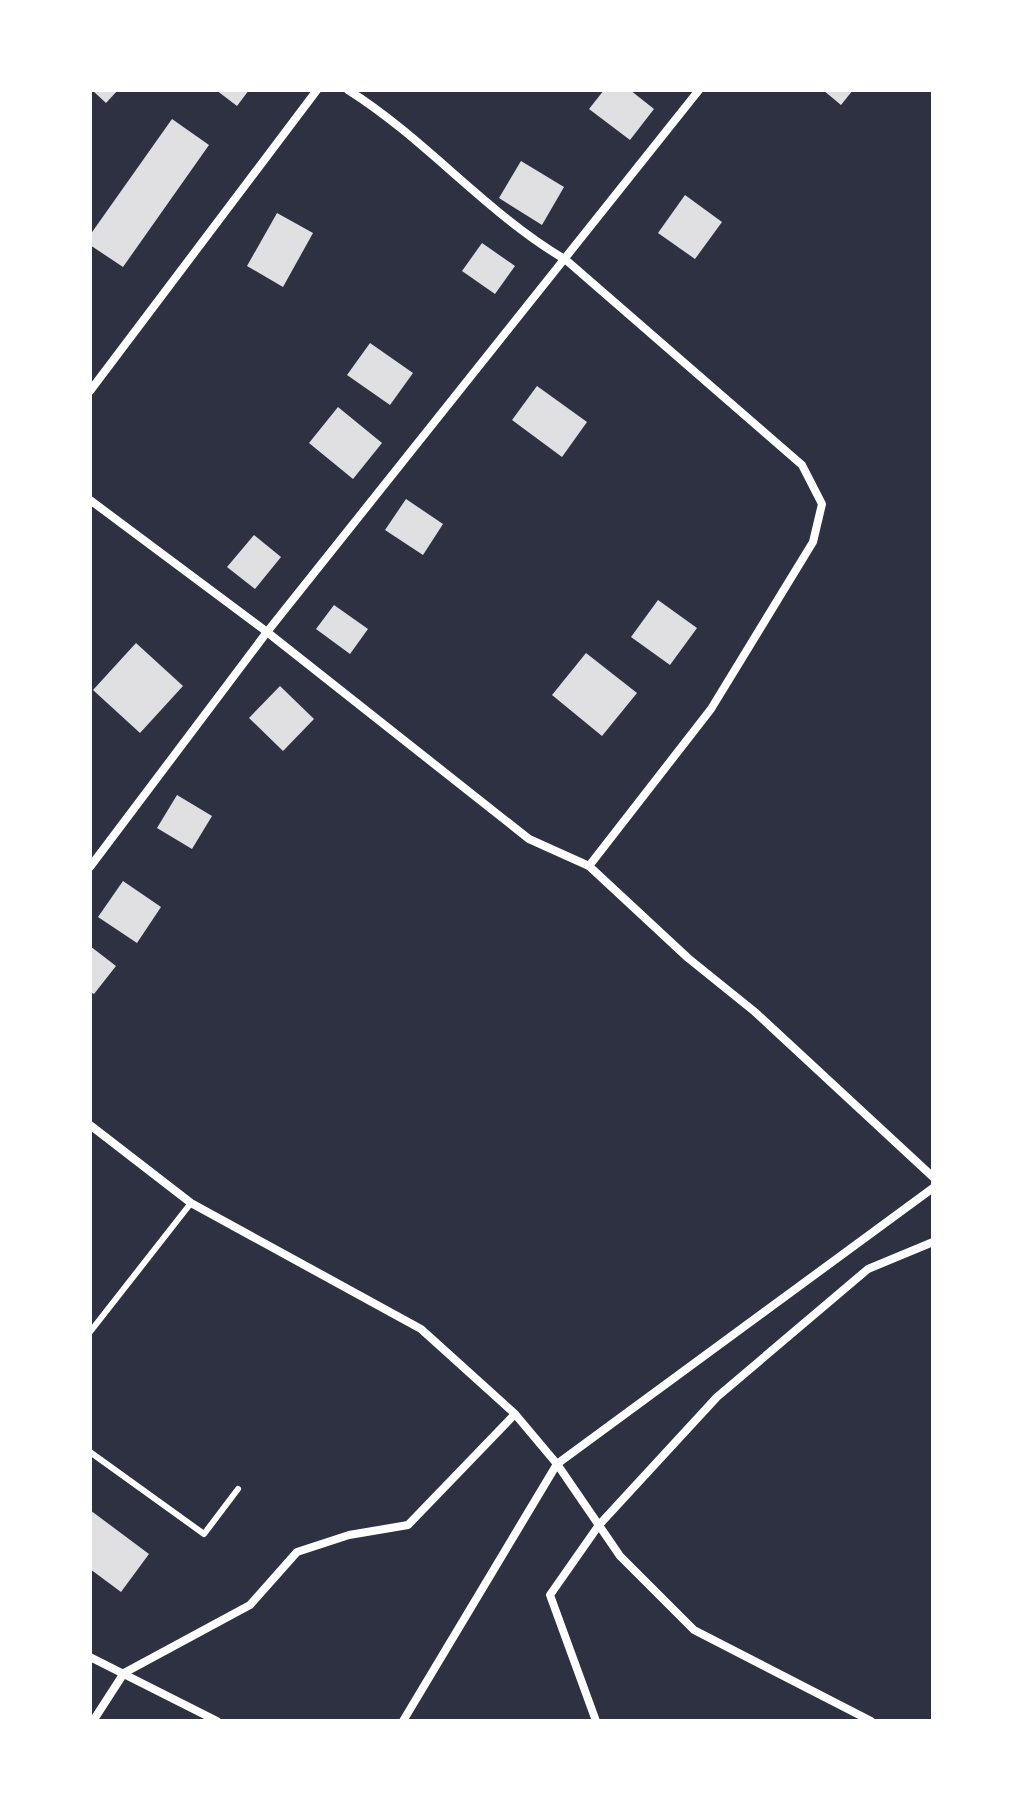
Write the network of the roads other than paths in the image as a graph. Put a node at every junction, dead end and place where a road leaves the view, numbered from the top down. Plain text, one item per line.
1 (317, 90) edge
2 (348, 90) edge
3 (699, 90) edge
4 (566, 260) junction
5 (90, 391) edge
6 (90, 500) edge
7 (267, 632) junction
8 (589, 866) junction
9 (90, 867) edge
10 (90, 1125) edge
11 (933, 1177) edge
12 (933, 1188) edge
13 (191, 1203) junction
14 (933, 1242) edge
15 (90, 1332) edge
16 (515, 1414) junction
17 (90, 1452) edge
18 (557, 1464) junction
19 (238, 1489) dead end
20 (599, 1525) junction
21 (90, 1657) edge
22 (124, 1673) junction
23 (93, 1721) edge
24 (217, 1721) edge
25 (403, 1721) edge
26 (596, 1721) edge
27 (871, 1721) edge

1 - 5 street
2 - 4 street
3 - 4 street
4 - 7 street
4 - 8 street
6 - 7 street
7 - 8 street
7 - 9 street
8 - 11 street
10 - 13 street
12 - 18 street
13 - 15 lane
13 - 16 street
14 - 20 street
16 - 18 street
16 - 22 street
17 - 19 lane
18 - 20 street
18 - 25 street
20 - 26 street
20 - 27 street
21 - 22 street
22 - 23 street
22 - 24 street

